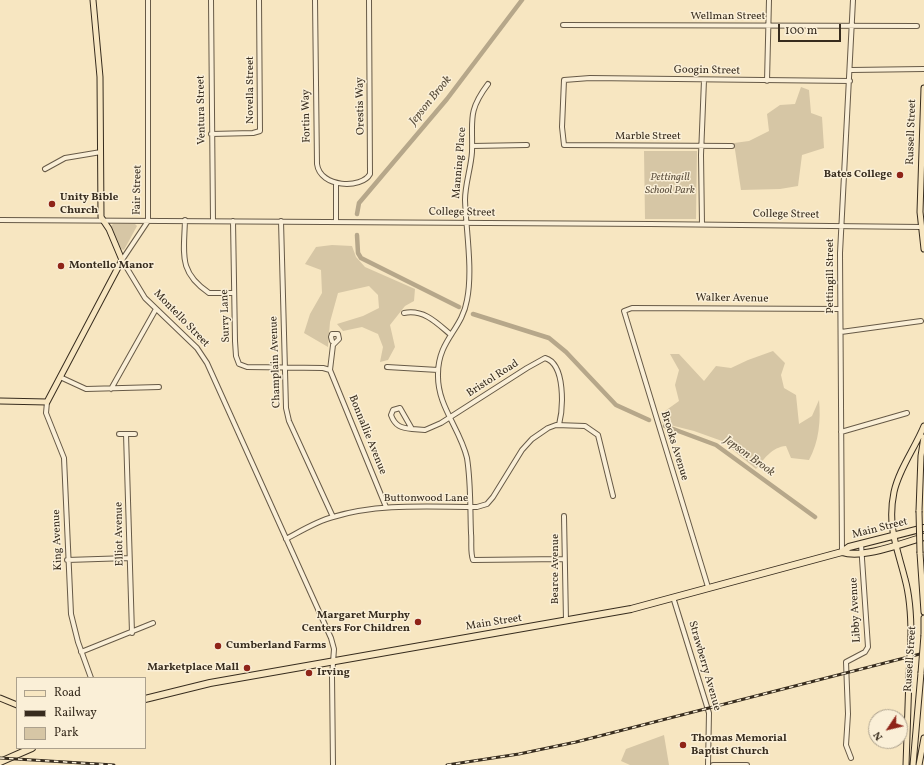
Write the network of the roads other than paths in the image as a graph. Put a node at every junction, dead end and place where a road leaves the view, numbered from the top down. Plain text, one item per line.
1 (93, 0) edge
2 (148, 0) edge
3 (211, 0) edge
4 (259, 0) edge
5 (315, 0) edge
6 (369, 0) edge
7 (769, 0) edge
8 (853, 0) edge
9 (563, 26) dead end
10 (768, 26) junction
11 (853, 26) junction
12 (917, 26) dead end
13 (850, 70) junction
14 (924, 70) edge
15 (704, 80) junction
16 (767, 80) junction
17 (850, 81) junction
18 (488, 84) dead end
19 (924, 88) edge
20 (211, 134) junction
21 (527, 145) dead end
22 (564, 145) joint
23 (472, 146) junction
24 (732, 146) dead end
25 (701, 147) junction
26 (101, 152) junction
27 (45, 169) dead end
28 (336, 183) junction
29 (0, 220) edge
30 (185, 220) junction
31 (105, 221) junction
32 (148, 221) junction
33 (213, 221) junction
34 (233, 221) junction
35 (281, 221) junction
36 (336, 221) junction
37 (468, 223) junction
38 (702, 224) junction
39 (840, 226) junction
40 (922, 227) edge
41 (924, 249) edge
42 (122, 260) junction
43 (234, 293) junction
44 (156, 309) junction
45 (840, 309) junction
46 (625, 310) joint
47 (404, 313) dead end
48 (921, 321) dead end
49 (841, 332) junction
50 (451, 335) junction
51 (332, 341) dead end
52 (387, 367) dead end
53 (284, 368) junction
54 (330, 370) junction
55 (438, 370) junction
56 (60, 377) junction
57 (159, 387) dead end
58 (111, 389) junction
59 (0, 401) edge
60 (47, 402) junction
61 (908, 413) dead end
62 (450, 418) junction
63 (559, 425) junction
64 (924, 426) edge
65 (412, 429) junction
66 (841, 432) junction
67 (119, 434) dead end
68 (126, 434) junction
69 (135, 434) dead end
70 (924, 438) edge
71 (924, 465) edge
72 (920, 486) junction
73 (613, 496) dead end
74 (386, 507) junction
75 (470, 507) junction
76 (564, 516) dead end
77 (333, 517) junction
78 (924, 528) edge
79 (893, 536) junction
80 (924, 537) edge
81 (286, 539) junction
82 (861, 544) junction
83 (895, 546) junction
84 (842, 552) junction
85 (862, 553) junction
86 (129, 558) junction
87 (564, 559) junction
88 (68, 560) junction
89 (708, 587) junction
90 (674, 597) junction
91 (924, 612) edge
92 (924, 618) edge
93 (566, 622) junction
94 (153, 623) dead end
95 (132, 633) junction
96 (924, 635) edge
97 (81, 652) junction
98 (334, 660) junction
99 (91, 677) edge
100 (0, 698) edge
101 (146, 698) edge
102 (16, 705) edge
103 (924, 738) edge
104 (30, 749) edge
105 (851, 758) dead end
106 (0, 762) edge
107 (333, 765) edge
108 (708, 765) edge
109 (713, 765) edge
110 (747, 765) edge
111 (906, 765) edge
112 (912, 765) edge
113 (919, 765) edge

1 - 26 main road, Montello Street
2 - 32 street, Fair Street
3 - 20 street, Ventura Street
4 - 20 street, Novella Street
5 - 28 street, Fortin Way
6 - 28 street, Orestis Way
7 - 10 street
8 - 11 street, Pettingill Street
9 - 10 street, Wellman Street
10 - 11 street, Wellman Street
10 - 16 street
11 - 12 street, Wellman Street
11 - 13 street, Pettingill Street
13 - 14 street
13 - 17 street, Pettingill Street
15 - 16 street, Googin Street
15 - 22 street, Googin Street
15 - 25 street
16 - 17 street, Googin Street
17 - 39 street, Pettingill Street
18 - 23 street, Manning Place
19 - 40 main road, Russell Street
20 - 33 street, Ventura Street
21 - 23 street
22 - 25 street, Marble Street
23 - 37 street, Manning Place
24 - 25 street, Marble Street
25 - 38 street
26 - 27 street
26 - 31 main road, Montello Street
28 - 36 street
29 - 31 street, College Street
30 - 32 street, College Street
30 - 33 street, College Street
30 - 43 street
31 - 32 street, College Street
31 - 42 main road, Montello Street
32 - 42 street, Fair Street
33 - 34 street, College Street
34 - 35 street, College Street
34 - 43 street, Surry Lane
35 - 36 street, College Street
35 - 53 street, Champlain Avenue
36 - 37 street, College Street
37 - 38 street, College Street
37 - 50 street, Manning Place
38 - 39 street, College Street
39 - 40 street, College Street
39 - 45 street, Pettingill Street
40 - 41 main road, Russell Street
42 - 44 street, Montello Street
42 - 56 main road, Fair Street
43 - 53 street, Surry Lane
44 - 58 street
44 - 81 street, Montello Street
45 - 46 street, Walker Avenue
45 - 49 street, Pettingill Street
46 - 89 street, Brooks Avenue
47 - 50 street
48 - 49 street
49 - 66 street, Pettingill Street
50 - 55 street, Manning Place
51 - 54 street
52 - 55 street
53 - 54 street
53 - 77 street, Champlain Avenue
54 - 74 street, Bonnallie Avenue
55 - 62 street, Manning Place
56 - 58 street
56 - 60 main road, Fair Street
57 - 58 street
59 - 60 main road
60 - 88 street, King Avenue
61 - 66 street
62 - 63 street, Bristol Road
62 - 65 street, Bristol Road
62 - 75 street, Manning Place
63 - 73 street
63 - 75 street, Buttonwood Lane
64 - 79 main road
65 - 65 street
66 - 84 street, Pettingill Street
67 - 68 street
68 - 69 street
68 - 86 street, Elliot Avenue
70 - 72 main road, Russell Street
71 - 72 main road, Russell Street
72 - 91 main road, Russell Street, bridge
74 - 75 street, Buttonwood Lane
74 - 77 street, Buttonwood Lane
75 - 87 street, Manning Place
76 - 87 street, Bearce Avenue
77 - 81 street, Buttonwood Lane
78 - 79 highway, Main Street
79 - 82 highway, Main Street
79 - 83 main road
80 - 83 highway, Main Street
81 - 98 street, Montello Street
82 - 84 highway, Main Street
82 - 85 street, Libby Avenue
83 - 85 highway, Main Street
83 - 111 main road, bridge
84 - 85 highway, Main Street
84 - 89 highway, Main Street
85 - 105 street, Libby Avenue
86 - 88 street
86 - 95 street, Elliot Avenue
87 - 93 street, Bearce Avenue
88 - 97 street, King Avenue
89 - 90 highway, Main Street
90 - 93 highway, Main Street
90 - 108 street, Strawberry Avenue
92 - 96 main road, Russell Street
93 - 98 highway, Main Street
94 - 95 street
95 - 97 street
96 - 112 main road, Russell Street, bridge
97 - 99 street, King Avenue
98 - 101 highway, Main Street
98 - 107 street, Montello Street
100 - 102 main road
103 - 113 main road
104 - 106 highway
109 - 110 street

